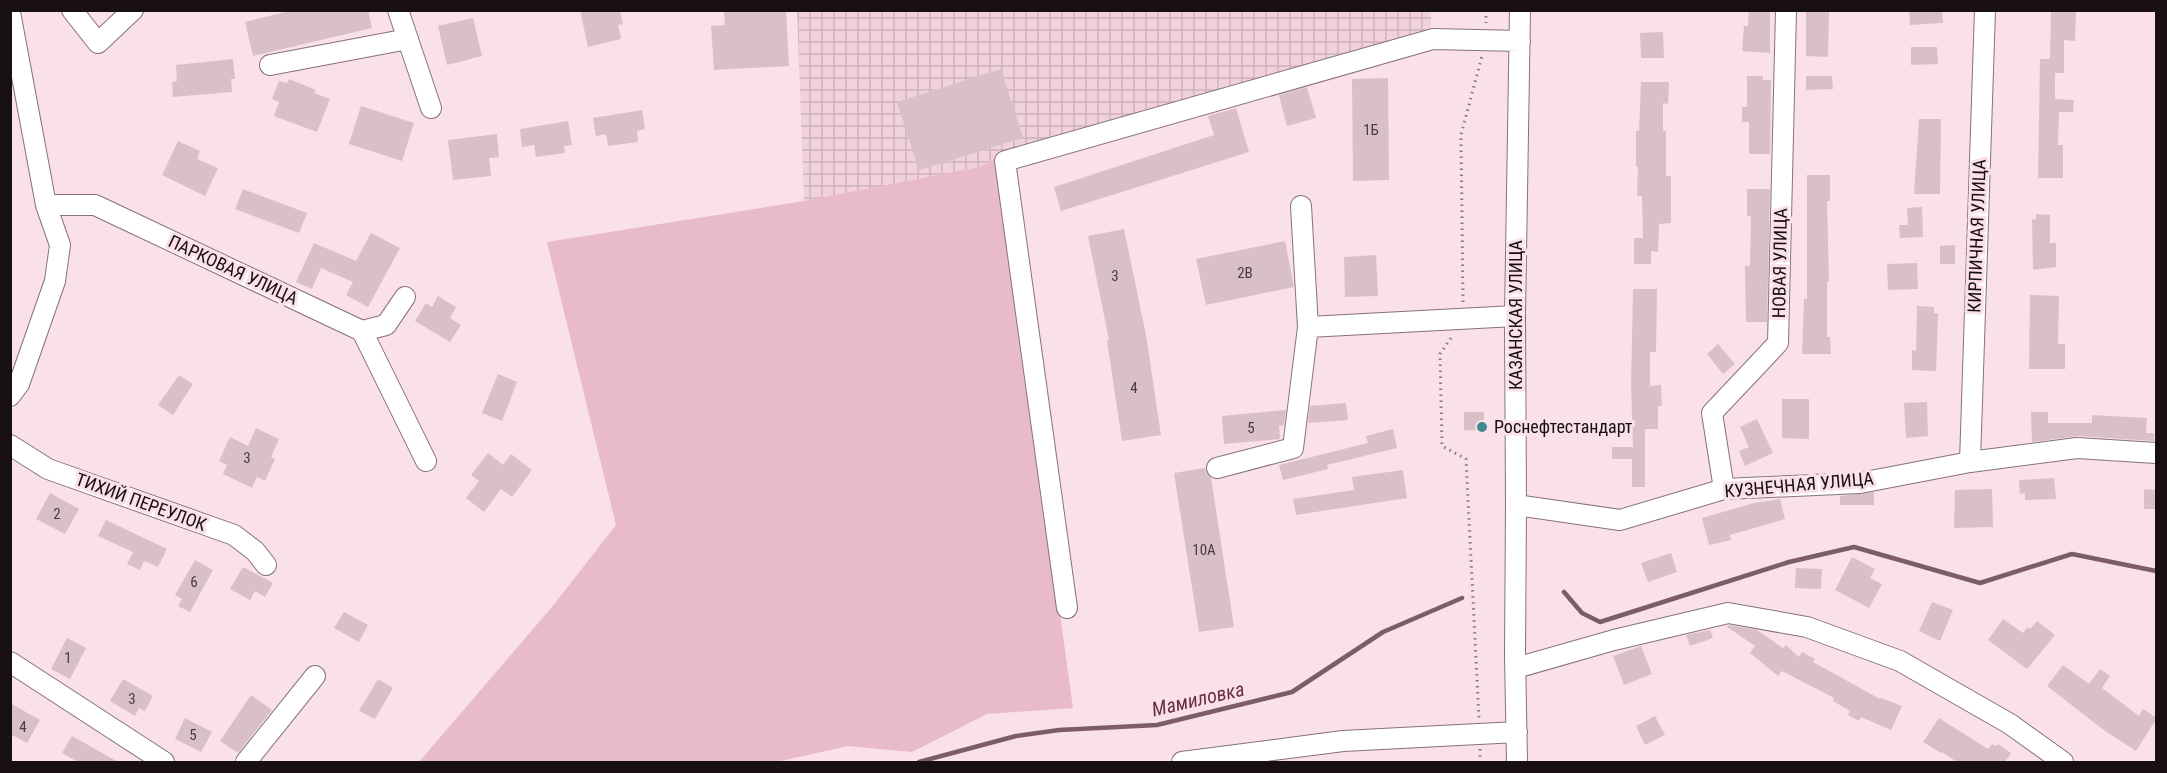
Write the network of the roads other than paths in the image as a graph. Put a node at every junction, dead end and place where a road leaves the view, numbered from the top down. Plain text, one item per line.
1 (72, 10) edge
2 (134, 10) edge
3 (398, 10) edge
4 (1520, 10) edge
5 (1786, 10) edge
6 (1985, 10) edge
7 (10, 12) edge
8 (408, 39) junction
9 (1520, 41) junction
10 (270, 64) dead end
11 (431, 108) dead end
12 (46, 205) junction
13 (1301, 206) dead end
14 (405, 297) dead end
15 (1515, 316) junction
16 (1308, 327) junction
17 (362, 331) junction
18 (10, 396) edge
19 (10, 445) edge
20 (2157, 453) edge
21 (426, 461) dead end
22 (1970, 462) junction
23 (1216, 468) dead end
24 (1724, 489) junction
25 (1516, 505) junction
26 (266, 565) dead end
27 (1067, 608) dead end
28 (10, 662) edge
29 (1516, 668) junction
30 (315, 676) dead end
31 (1517, 746) edge
32 (164, 762) edge
33 (246, 762) edge
34 (1182, 762) edge
35 (1533, 762) edge
36 (2063, 762) edge

1 - 2 street
3 - 8 street
4 - 9 street, КАЗАНСКАЯ УЛИЦА
5 - 24 street, НОВАЯ УЛИЦА
6 - 22 street, КИРПИЧНАЯ УЛИЦА
7 - 12 street
8 - 10 street
8 - 11 street
9 - 15 street, КАЗАНСКАЯ УЛИЦА
9 - 27 street
12 - 17 street, ПАРКОВАЯ УЛИЦА
12 - 18 street
13 - 16 street
14 - 17 street
15 - 16 street
15 - 25 street, КАЗАНСКАЯ УЛИЦА
16 - 23 street
17 - 21 street
19 - 26 street, ТИХИЙ ПЕРЕУЛОК
20 - 22 street, КУЗНЕЧНАЯ УЛИЦА
22 - 24 street, КУЗНЕЧНАЯ УЛИЦА
24 - 25 street, КУЗНЕЧНАЯ УЛИЦА
25 - 29 street, КАЗАНСКАЯ УЛИЦА
28 - 32 street
29 - 31 street, КАЗАНСКАЯ УЛИЦА
29 - 36 street
30 - 33 street
31 - 34 street
31 - 35 street

